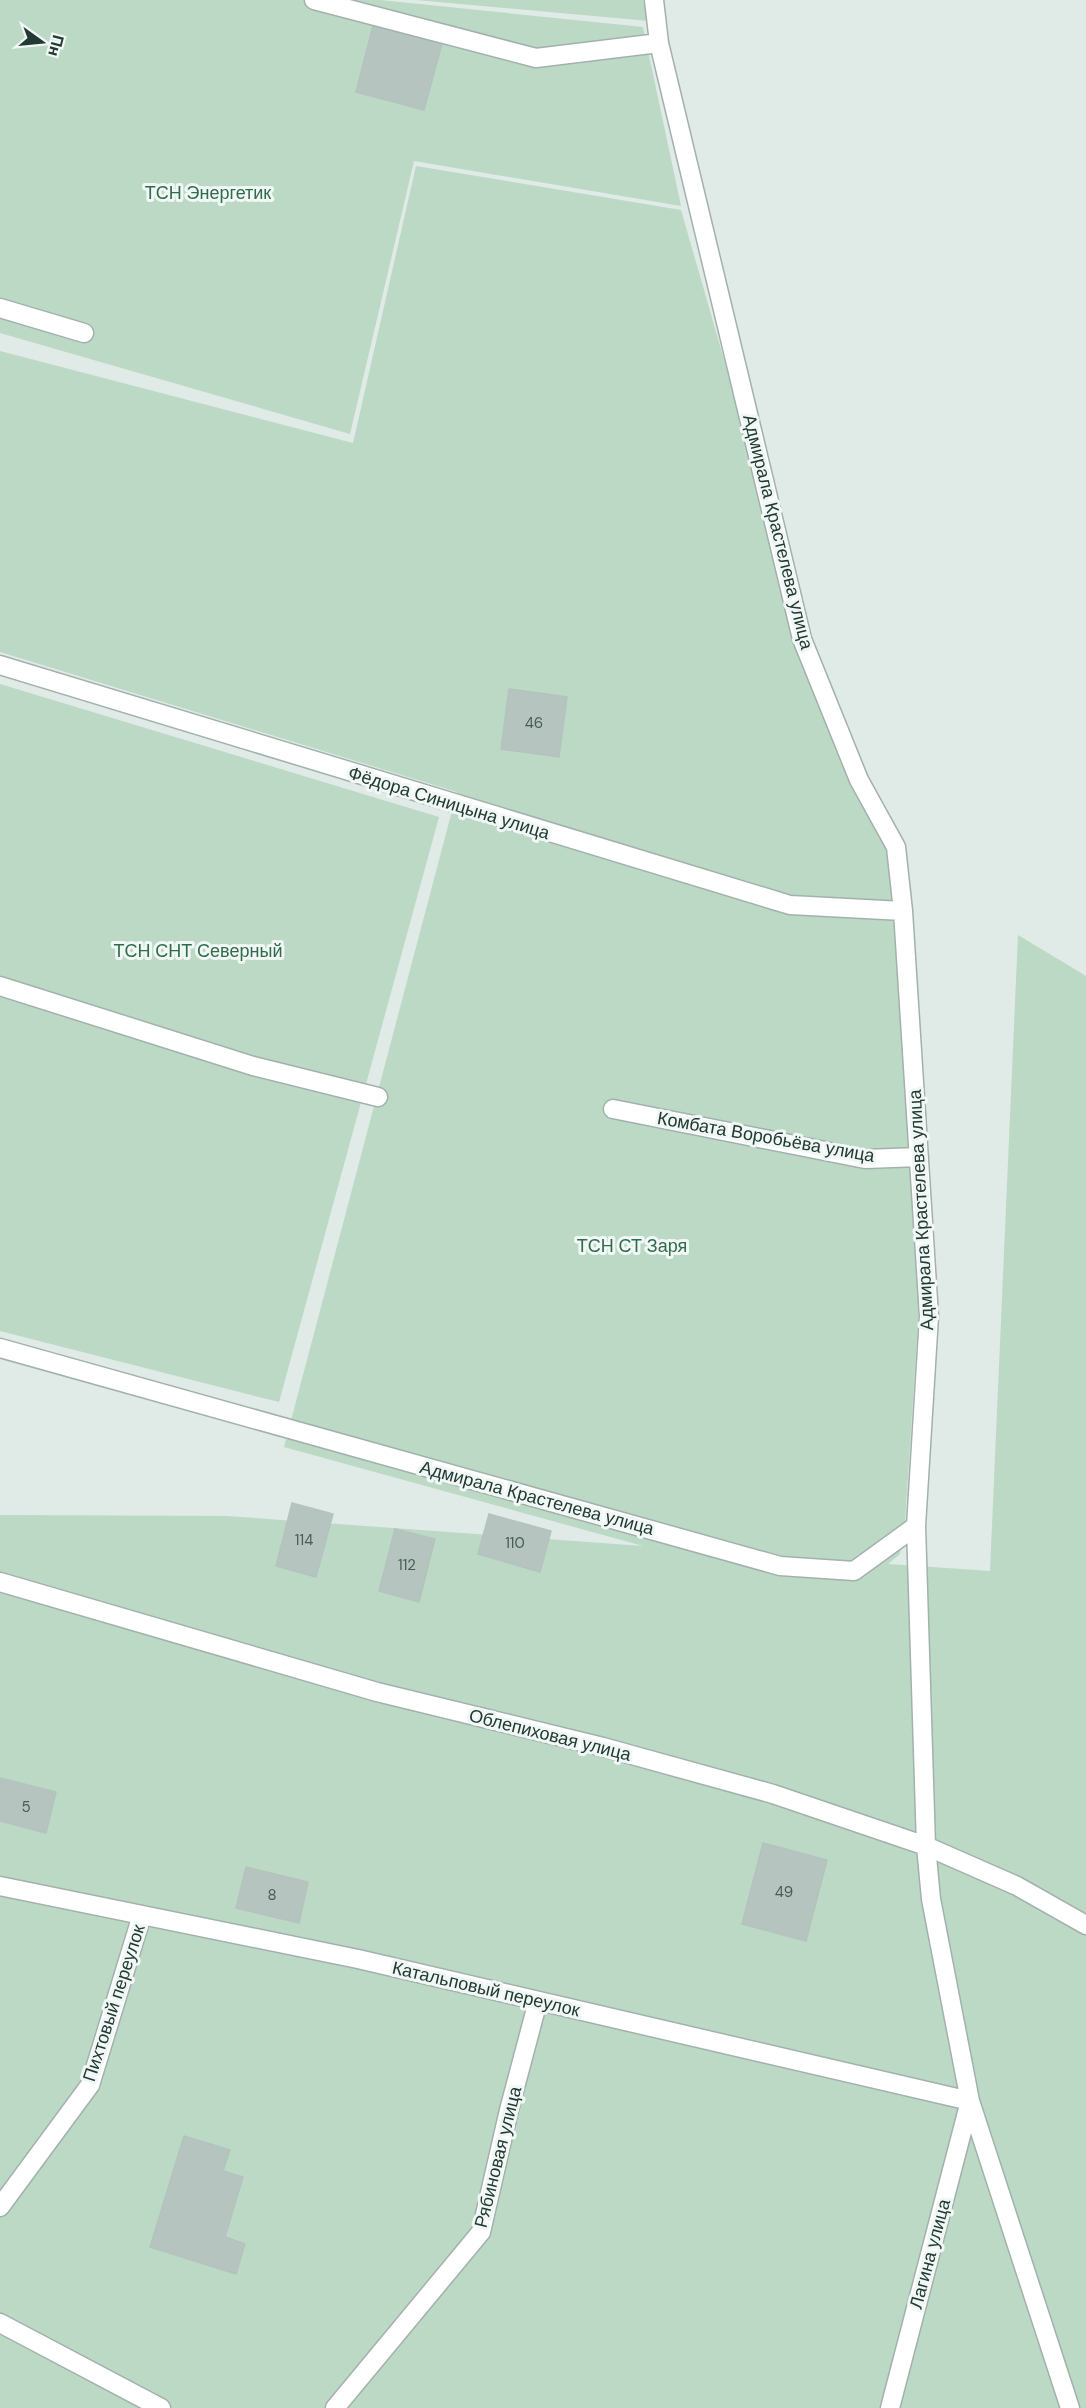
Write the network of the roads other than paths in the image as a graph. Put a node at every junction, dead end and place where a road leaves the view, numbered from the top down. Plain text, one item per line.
1 (314, 0) edge
2 (654, 0) edge
3 (340, 4) edge
4 (659, 43) junction
5 (0, 308) edge
6 (84, 333) dead end
7 (0, 665) edge
8 (903, 911) junction
9 (0, 986) edge
10 (378, 1097) dead end
11 (614, 1108) dead end
12 (919, 1157) junction
13 (0, 1348) edge
14 (916, 1526) junction
15 (0, 1582) edge
16 (926, 1846) junction
17 (0, 1886) edge
18 (142, 1915) junction
19 (1086, 1925) edge
20 (538, 2001) junction
21 (970, 2101) junction
22 (0, 2207) edge
23 (0, 2323) edge
24 (161, 2408) edge
25 (335, 2408) edge
26 (890, 2408) edge
27 (1070, 2408) edge

1 - 3 street
2 - 4 street, Адмирала Крастелева улица
3 - 4 street
4 - 8 street, Адмирала Крастелева улица
5 - 6 street
7 - 8 street, Фёдора Синицына улица
8 - 12 street, Адмирала Крастелева улица
9 - 10 street
11 - 12 street, Комбата Воробьёва улица
12 - 14 street, Адмирала Крастелева улица
13 - 14 street, Адмирала Крастелева улица
14 - 16 street
15 - 16 street, Облепиховая улица
16 - 19 street, Облепиховая улица
16 - 21 street
17 - 18 street, Катальповый переулок
18 - 20 street, Катальповый переулок
18 - 22 street, Пихтовый переулок
20 - 21 street, Катальповый переулок
20 - 25 street, Рябиновая улица
21 - 26 street, Лагина улица
21 - 27 street
23 - 24 street

